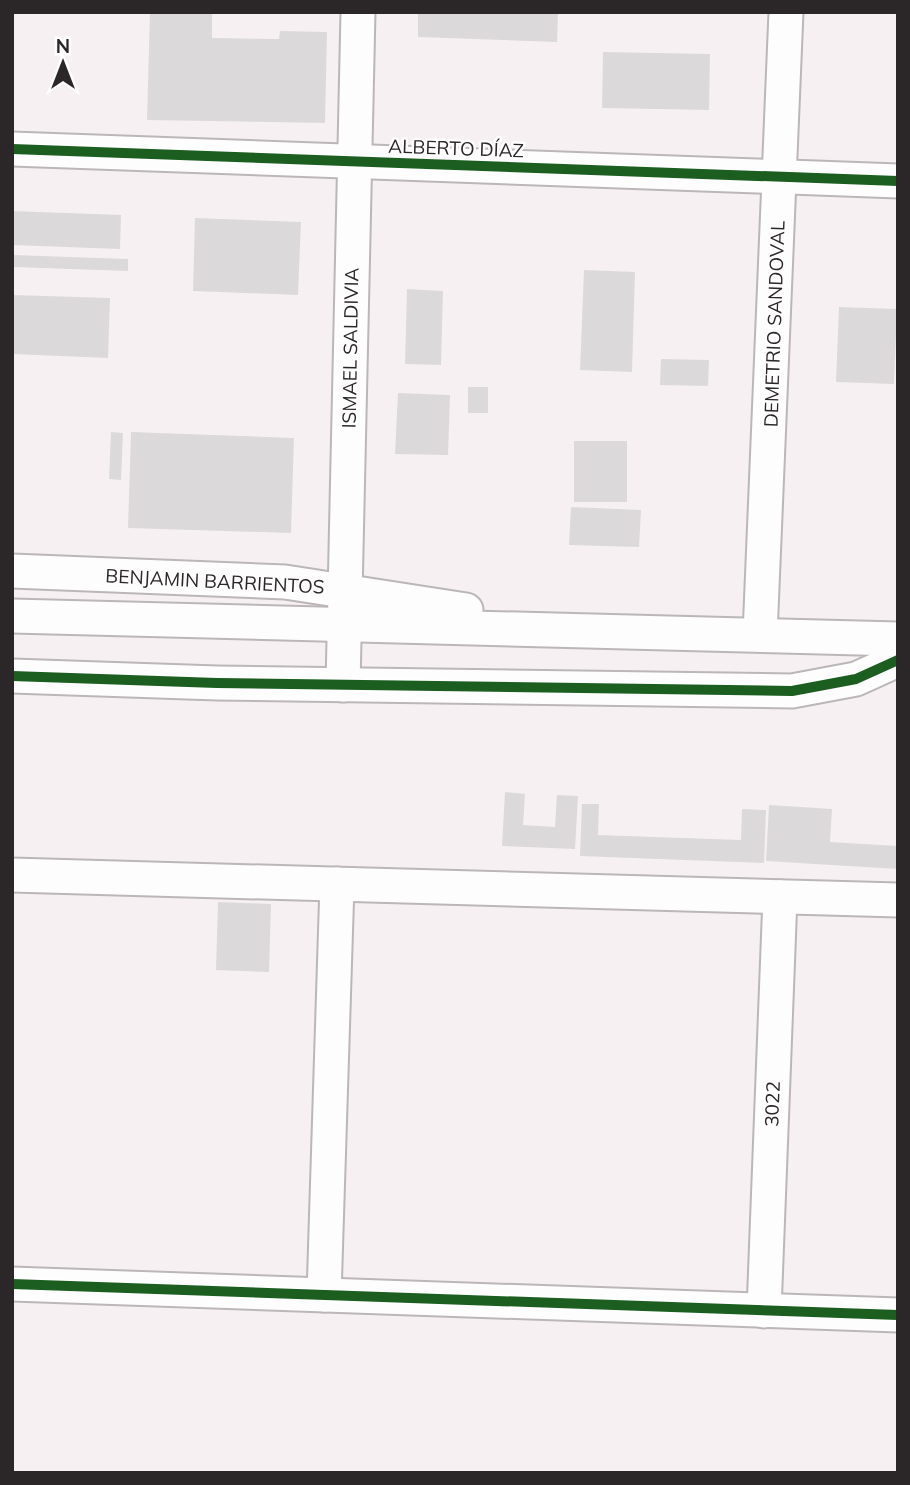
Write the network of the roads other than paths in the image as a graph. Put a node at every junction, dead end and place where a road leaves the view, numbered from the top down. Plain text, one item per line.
1 (358, 12) edge
2 (786, 12) edge
3 (12, 149) edge
4 (354, 161) junction
5 (780, 178) junction
6 (898, 181) edge
7 (12, 571) edge
8 (345, 590) junction
9 (12, 616) edge
10 (344, 624) junction
11 (583, 630) junction
12 (760, 635) junction
13 (898, 639) edge
14 (898, 660) edge
15 (12, 676) edge
16 (344, 684) junction
17 (12, 874) edge
18 (337, 884) junction
19 (780, 897) junction
20 (898, 900) edge
21 (12, 1284) edge
22 (324, 1295) junction
23 (764, 1311) junction
24 (898, 1315) edge

1 - 4 street, ISMAEL SALDIVIA
2 - 5 street, DEMETRIO SANDOVAL
3 - 4 street, ALBERTO DÍAZ
4 - 5 street, ALBERTO DÍAZ
4 - 8 street, ISMAEL SALDIVIA
5 - 6 street, ALBERTO DÍAZ
5 - 12 street, DEMETRIO SANDOVAL
7 - 8 street, BENJAMIN BARRIENTOS
8 - 10 street, ISMAEL SALDIVIA
8 - 11 street, BENJAMIN BARRIENTOS
9 - 10 street, BENJAMIN BARRIENTOS
10 - 11 street, BENJAMIN BARRIENTOS
10 - 16 street, ISMAEL SALDIVIA
11 - 12 street, BENJAMIN BARRIENTOS
12 - 13 street, BENJAMIN BARRIENTOS
14 - 16 street
15 - 16 street
17 - 18 street
18 - 19 street
18 - 22 street
19 - 20 street
19 - 23 street, 3022
21 - 22 street
22 - 23 street
23 - 24 street

